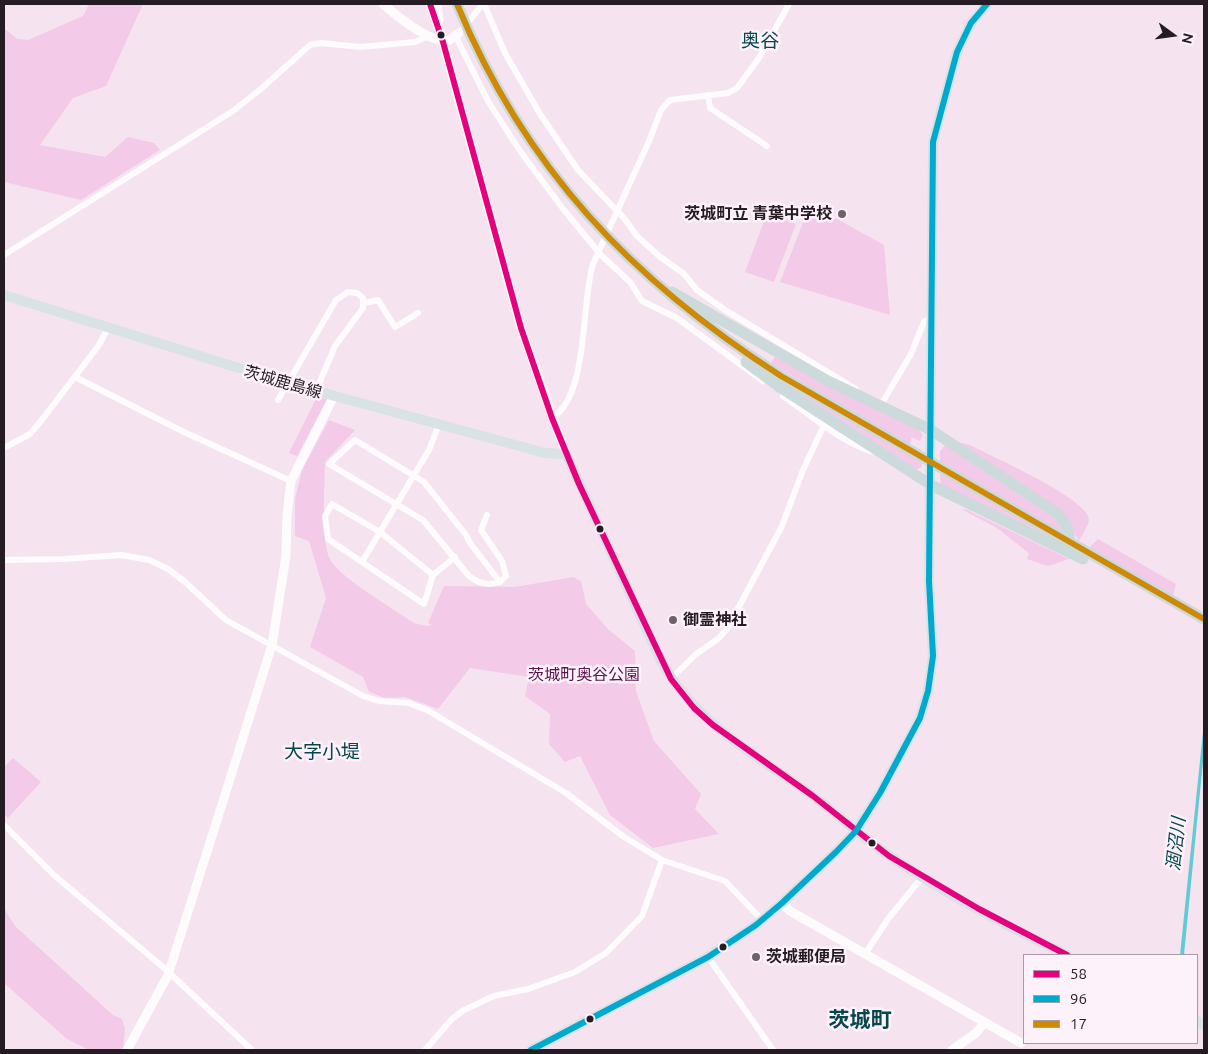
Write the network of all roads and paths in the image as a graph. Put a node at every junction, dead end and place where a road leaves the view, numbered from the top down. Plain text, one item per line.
1 (383, 4) edge
2 (430, 4) edge
3 (437, 4) edge
4 (457, 4) edge
5 (788, 4) edge
6 (482, 5) edge
7 (983, 5) edge
8 (457, 35) junction
9 (429, 36) junction
10 (442, 38) junction
11 (708, 95) junction
12 (767, 146) dead end
13 (618, 212) junction
14 (600, 248) junction
15 (4, 255) edge
16 (648, 277) junction
17 (668, 294) junction
18 (4, 295) edge
19 (364, 303) junction
20 (418, 313) dead end
21 (931, 318) junction
22 (108, 328) junction
23 (75, 377) junction
24 (287, 383) junction
25 (316, 391) junction
26 (334, 396) junction
27 (278, 400) dead end
28 (885, 407) junction
29 (552, 418) junction
30 (439, 424) junction
31 (824, 425) junction
32 (931, 430) junction
33 (4, 448) edge
34 (883, 453) junction
35 (566, 454) junction
36 (415, 475) junction
37 (292, 481) junction
38 (931, 485) junction
39 (398, 504) junction
40 (488, 515) dead end
41 (380, 532) junction
42 (1073, 547) junction
43 (455, 557) junction
44 (4, 560) edge
45 (362, 562) junction
46 (433, 575) junction
47 (500, 582) junction
48 (1204, 619) edge
49 (272, 645) junction
50 (671, 679) junction
51 (4, 825) edge
52 (856, 830) junction
53 (662, 860) junction
54 (923, 876) junction
55 (782, 904) junction
56 (762, 920) junction
57 (866, 954) junction
58 (1065, 954) edge
59 (708, 957) junction
60 (168, 975) junction
61 (984, 1023) junction
62 (1021, 1043) dead end
63 (128, 1050) edge
64 (252, 1050) edge
65 (424, 1050) edge
66 (531, 1050) edge
67 (773, 1050) edge
68 (952, 1050) edge

1 - 9 street
2 - 10 street
3 - 10 street
4 - 16 highway
5 - 11 street
6 - 8 street
6 - 13 street
7 - 21 main road
8 - 10 street
8 - 14 street
9 - 10 street
9 - 15 street
10 - 29 street
11 - 12 street
11 - 13 street
13 - 14 street
13 - 28 street
14 - 29 street
14 - 31 street
16 - 17 highway
16 - 28 highway
17 - 34 highway
17 - 42 highway
18 - 22 main road, 茨城鹿島線
19 - 20 street
19 - 24 street
19 - 25 street
21 - 28 street
21 - 32 main road
22 - 23 street
22 - 24 main road, 茨城鹿島線
23 - 33 street
23 - 37 street
24 - 25 main road, 茨城鹿島線
24 - 27 street
25 - 26 main road, 茨城鹿島線
26 - 30 main road, 茨城鹿島線
26 - 37 street
28 - 32 highway
29 - 35 street
30 - 35 main road, 茨城鹿島線
30 - 36 street
31 - 34 street
31 - 50 street
32 - 38 main road
32 - 42 highway
34 - 38 highway
35 - 50 main road
36 - 39 street
36 - 39 street
36 - 47 street
37 - 49 street
38 - 42 highway
38 - 52 main road
39 - 41 street
39 - 43 street
40 - 47 street
41 - 45 street
41 - 45 street
41 - 46 street
42 - 48 highway
43 - 46 street
43 - 47 street
44 - 49 street
45 - 46 street
49 - 53 street
49 - 60 street
50 - 52 main road
51 - 60 street
52 - 54 main road
52 - 55 main road
53 - 56 street
53 - 65 street
54 - 57 street
54 - 58 main road
55 - 56 main road
55 - 57 street
56 - 59 main road
57 - 61 street
59 - 66 main road
59 - 67 street
60 - 63 street
60 - 64 street
61 - 62 street
61 - 68 street

